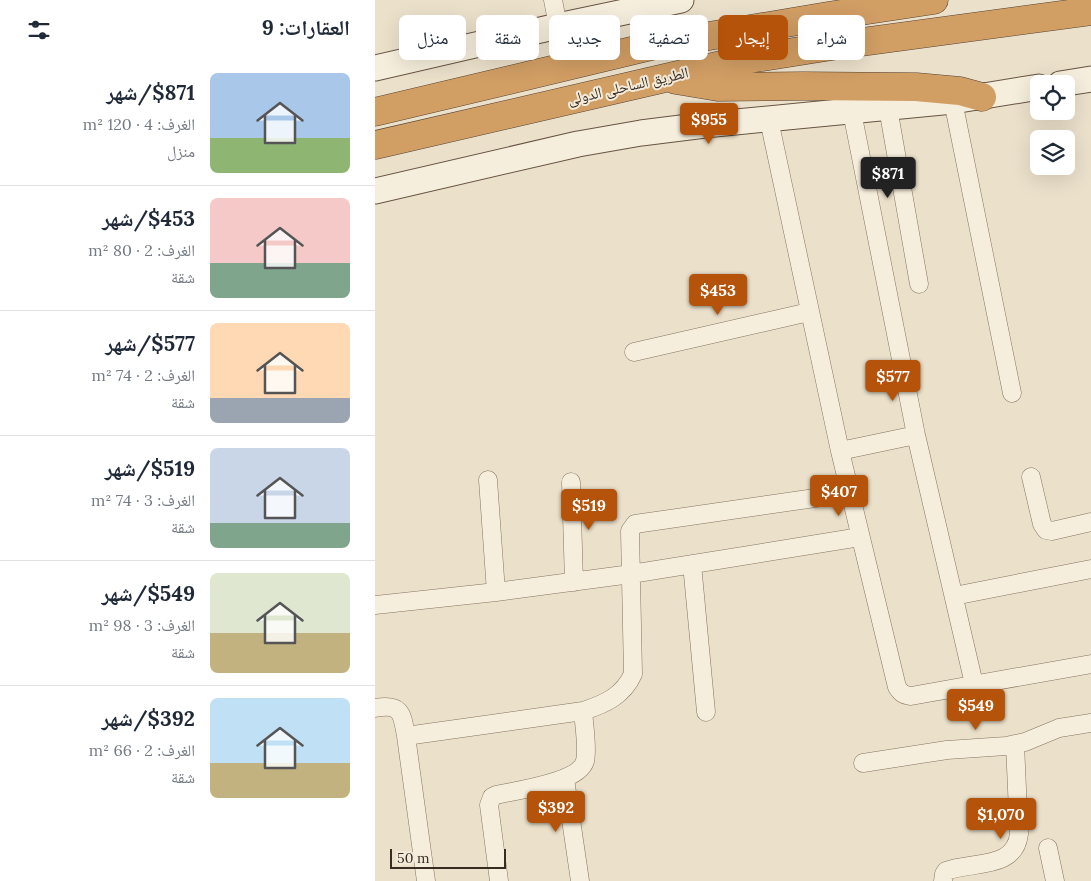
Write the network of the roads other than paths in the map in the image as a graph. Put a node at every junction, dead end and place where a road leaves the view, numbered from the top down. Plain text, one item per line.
1 (553, 0) edge
2 (681, 0) edge
3 (934, 0) edge
4 (1091, 11) edge
5 (556, 15) edge
6 (610, 15) edge
7 (549, 28) edge
8 (375, 68) edge
9 (662, 77) junction
10 (1091, 79) edge
11 (1075, 82) edge
12 (1030, 89) edge
13 (982, 97) junction
14 (953, 101) junction
15 (888, 108) junction
16 (375, 112) edge
17 (852, 112) junction
18 (769, 120) junction
19 (375, 145) edge
20 (375, 191) edge
21 (919, 284) dead end
22 (809, 312) junction
23 (633, 352) dead end
24 (1012, 393) dead end
25 (916, 435) junction
26 (840, 451) junction
27 (1031, 476) dead end
28 (488, 480) dead end
29 (571, 482) dead end
30 (850, 493) junction
31 (1091, 522) edge
32 (860, 537) junction
33 (692, 564) junction
34 (1091, 569) edge
35 (631, 574) junction
36 (575, 582) junction
37 (496, 592) junction
38 (954, 596) junction
39 (375, 605) edge
40 (1091, 664) edge
41 (975, 684) junction
42 (375, 708) edge
43 (583, 710) junction
44 (706, 712) dead end
45 (1091, 723) edge
46 (406, 736) junction
47 (1015, 744) junction
48 (863, 763) dead end
49 (565, 780) junction
50 (1048, 848) dead end
51 (426, 881) edge
52 (499, 881) edge
53 (580, 881) edge
54 (943, 881) edge
55 (1055, 881) edge

1 - 5 street
2 - 6 street
3 - 16 highway
4 - 9 highway, الطريق الساحلى الدولى
7 - 8 street
9 - 13 highway
9 - 19 highway, الطريق الساحلى الدولى
10 - 11 street
12 - 13 street
13 - 14 street
14 - 15 street
14 - 24 street
15 - 17 street
15 - 21 street
17 - 18 street
17 - 25 street
18 - 20 street
18 - 22 street
22 - 23 street
22 - 26 street
25 - 26 street
25 - 38 street
26 - 30 street
27 - 31 street
28 - 37 street
29 - 36 street
30 - 32 street
30 - 35 street
32 - 33 street
32 - 41 street
33 - 35 street
33 - 44 street
34 - 38 street
35 - 36 street
35 - 43 street
36 - 37 street
37 - 39 street
38 - 41 street
40 - 41 street
42 - 46 street
43 - 46 street
43 - 49 street
45 - 47 street
46 - 51 street
47 - 48 street
47 - 54 street
49 - 52 street
49 - 53 street
50 - 55 street

